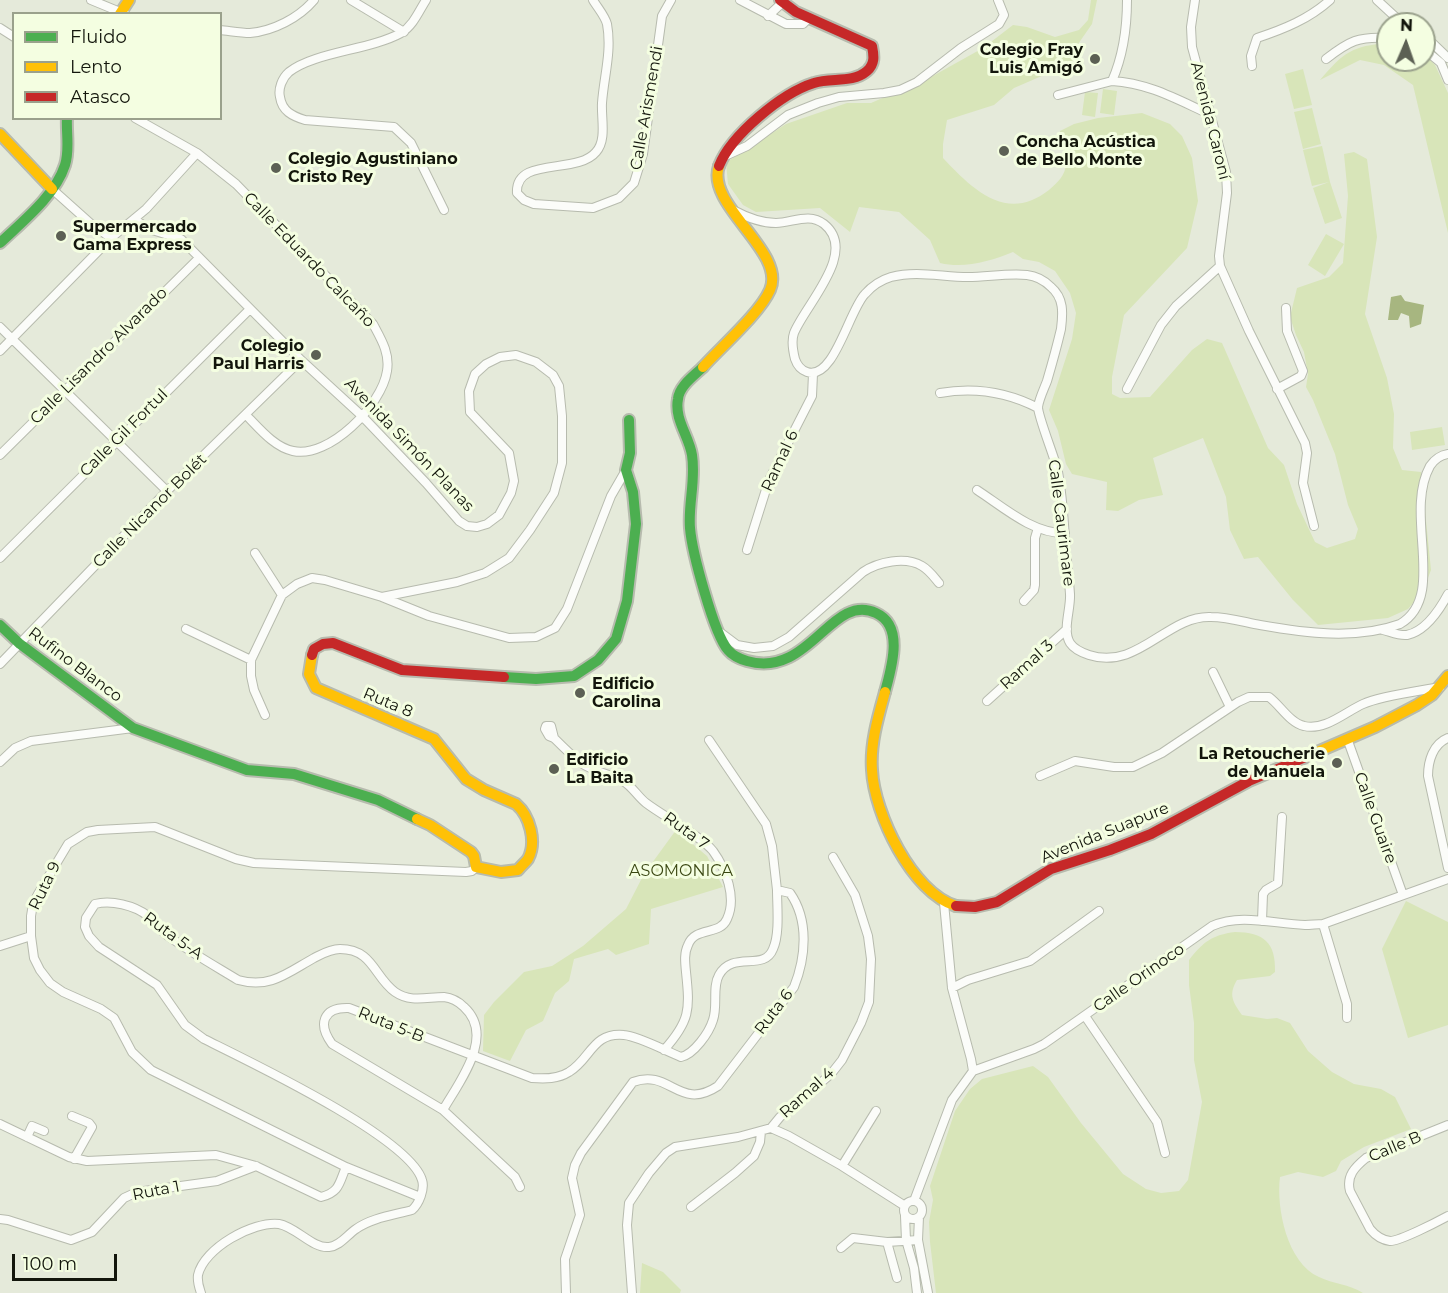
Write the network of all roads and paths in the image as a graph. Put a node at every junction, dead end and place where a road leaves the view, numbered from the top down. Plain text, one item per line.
1 (91, 0) edge
2 (314, 0) edge
3 (351, 0) edge
4 (426, 0) edge
5 (593, 0) edge
6 (671, 0) edge
7 (740, 0) edge
8 (998, 0) edge
9 (1127, 0) edge
10 (1195, 0) edge
11 (1330, 0) edge
12 (1377, 0) edge
13 (781, 2) edge
14 (120, 12) edge
15 (1390, 12) edge
16 (768, 16) junction
17 (809, 18) junction
18 (222, 30) edge
19 (404, 32) junction
20 (1376, 38) edge
21 (1436, 46) edge
22 (1448, 58) edge
23 (1326, 59) dead end
24 (1436, 59) edge
25 (1252, 66) dead end
26 (1448, 80) edge
27 (1112, 81) junction
28 (1058, 95) dead end
29 (1209, 114) junction
30 (67, 120) edge
31 (139, 120) edge
32 (0, 134) edge
33 (197, 153) junction
34 (722, 157) junction
35 (52, 189) junction
36 (731, 209) junction
37 (444, 210) dead end
38 (134, 219) junction
39 (111, 238) junction
40 (1, 239) edge
41 (199, 258) junction
42 (1220, 266) junction
43 (1286, 308) dead end
44 (250, 309) junction
45 (0, 327) edge
46 (12, 338) junction
47 (0, 351) edge
48 (301, 360) junction
49 (813, 374) junction
50 (1127, 389) dead end
51 (1277, 389) junction
52 (64, 390) junction
53 (940, 393) dead end
54 (1038, 408) junction
55 (246, 415) junction
56 (362, 416) junction
57 (628, 420) dead end
58 (117, 440) junction
59 (0, 454) edge
60 (1448, 454) edge
61 (626, 470) junction
62 (976, 490) dead end
63 (167, 491) junction
64 (1314, 526) dead end
65 (1038, 528) junction
66 (1065, 533) junction
67 (1432, 543) dead end
68 (747, 550) dead end
69 (255, 553) dead end
70 (0, 558) edge
71 (939, 583) dead end
72 (1448, 594) edge
73 (282, 595) junction
74 (382, 597) junction
75 (1024, 601) dead end
76 (1426, 608) dead end
77 (0, 625) edge
78 (186, 629) dead end
79 (717, 629) junction
80 (1067, 629) junction
81 (1383, 630) junction
82 (20, 645) junction
83 (251, 660) junction
84 (0, 664) edge
85 (1213, 672) dead end
86 (1448, 676) edge
87 (1440, 687) junction
88 (987, 701) dead end
89 (1230, 707) junction
90 (265, 715) dead end
91 (133, 728) junction
92 (554, 738) dead end
93 (1448, 738) edge
94 (709, 740) dead end
95 (1348, 741) junction
96 (0, 762) edge
97 (1040, 776) dead end
98 (1281, 817) dead end
99 (833, 857) dead end
100 (476, 867) junction
101 (1448, 868) edge
102 (1448, 879) edge
103 (777, 890) junction
104 (1403, 895) junction
105 (944, 903) junction
106 (1099, 911) dead end
107 (1262, 921) junction
108 (1323, 924) junction
109 (31, 936) junction
110 (0, 946) edge
111 (952, 988) junction
112 (1086, 1016) junction
113 (1347, 1018) dead end
114 (664, 1050) junction
115 (473, 1057) junction
116 (973, 1071) junction
117 (443, 1110) junction
118 (876, 1111) dead end
119 (72, 1116) dead end
120 (0, 1124) edge
121 (1448, 1125) edge
122 (771, 1128) junction
123 (44, 1131) dead end
124 (761, 1131) junction
125 (27, 1137) junction
126 (1165, 1154) dead end
127 (74, 1159) junction
128 (256, 1166) junction
129 (842, 1166) junction
130 (346, 1167) junction
131 (520, 1187) dead end
132 (420, 1197) junction
133 (914, 1201) junction
134 (905, 1206) junction
135 (691, 1207) dead end
136 (905, 1216) junction
137 (1448, 1216) edge
138 (919, 1217) junction
139 (0, 1219) edge
140 (906, 1240) junction
141 (918, 1240) junction
142 (887, 1242) junction
143 (841, 1248) dead end
144 (897, 1278) dead end
145 (201, 1293) edge
146 (566, 1293) edge
147 (632, 1293) edge
148 (917, 1293) edge
149 (928, 1293) edge

1 - 14 street
2 - 18 street
3 - 19 street
4 - 19 street
5 - 6 street, Calle Arismendi
7 - 16 street
8 - 34 street
9 - 27 street
10 - 29 street, Avenida Caroní
11 - 25 street
12 - 15 street
13 - 16 street
13 - 17 street
16 - 17 street
17 - 34 street
19 - 37 street
20 - 23 street
21 - 22 street
24 - 26 street
27 - 28 street
27 - 29 street
29 - 42 street, Avenida Caroní
30 - 35 street
31 - 33 street, Calle Eduardo Calcaño
32 - 35 street
33 - 38 street
33 - 56 street, Calle Eduardo Calcaño
34 - 36 street
35 - 39 street
35 - 40 street
36 - 49 street
36 - 79 street
38 - 39 street
38 - 41 street, Avenida Simón Planas
39 - 46 street
41 - 44 street, Avenida Simón Planas
41 - 52 street, Calle Lisandro Alvarado
42 - 50 street
42 - 51 street
43 - 51 street
44 - 48 street, Avenida Simón Planas
44 - 58 street, Calle Gil Fortul
45 - 46 street
46 - 47 street
46 - 52 street
48 - 55 street, Calle Nicanor Bolét
48 - 56 street, Avenida Simón Planas
49 - 54 street
49 - 68 street, Ramal 6
51 - 64 street
52 - 58 street
52 - 59 street, Calle Lisandro Alvarado
53 - 54 street
54 - 66 street, Calle Caurimare
55 - 56 street, Calle Eduardo Calcaño
55 - 63 street, Calle Nicanor Bolét
56 - 74 street, Avenida Simón Planas
57 - 61 street, Ruta 8
58 - 63 street
58 - 70 street, Calle Gil Fortul
60 - 67 street
61 - 74 street
61 - 100 street, Ruta 8
62 - 65 street
63 - 82 street, Calle Nicanor Bolét
65 - 66 street
65 - 75 street
66 - 80 street, Calle Caurimare
69 - 73 street
71 - 79 street
72 - 81 street
73 - 74 street
73 - 83 street
76 - 81 street
77 - 82 street, Rufino Blanco
78 - 83 street
79 - 105 street
80 - 81 street
80 - 88 street, Ramal 3
82 - 84 street, Calle Nicanor Bolét
82 - 91 street, Rufino Blanco
83 - 90 street
85 - 89 street
86 - 87 street, Avenida Suapure
87 - 89 street
87 - 95 street, Avenida Suapure
89 - 97 street
91 - 96 street
91 - 100 street
92 - 114 street, Ruta 7
93 - 101 street
94 - 103 street
95 - 104 street, Calle Guaire
95 - 105 street, Avenida Suapure
98 - 107 street
99 - 122 street, Ramal 4
100 - 109 street, Ruta 9
102 - 104 street, Calle Orinoco
103 - 114 street
103 - 146 street, Ruta 6
104 - 108 street, Calle Orinoco
105 - 111 street
106 - 111 street
107 - 108 street, Calle Orinoco
107 - 112 street, Calle Orinoco
108 - 113 street
109 - 110 street
109 - 130 street, Ruta 9
111 - 116 street
112 - 116 street, Calle Orinoco
112 - 126 street
114 - 115 street
115 - 117 street, Ruta 5-A
115 - 117 street, Ruta 5-B
115 - 132 street, Ruta 5-A
116 - 133 street
117 - 131 street
118 - 129 street
119 - 127 street
120 - 125 street
121 - 137 street, Calle B
122 - 124 street
122 - 129 street
123 - 125 street
124 - 135 street
124 - 147 street
125 - 127 street
127 - 128 street
128 - 130 street
128 - 139 street, Ruta 1
129 - 134 street
130 - 132 street, Ruta 9
132 - 145 street
133 - 134 street
133 - 138 street
134 - 136 street
136 - 138 street
136 - 140 street
138 - 141 street
140 - 141 street
140 - 142 street
140 - 148 street
141 - 149 street
142 - 143 street
142 - 144 street

